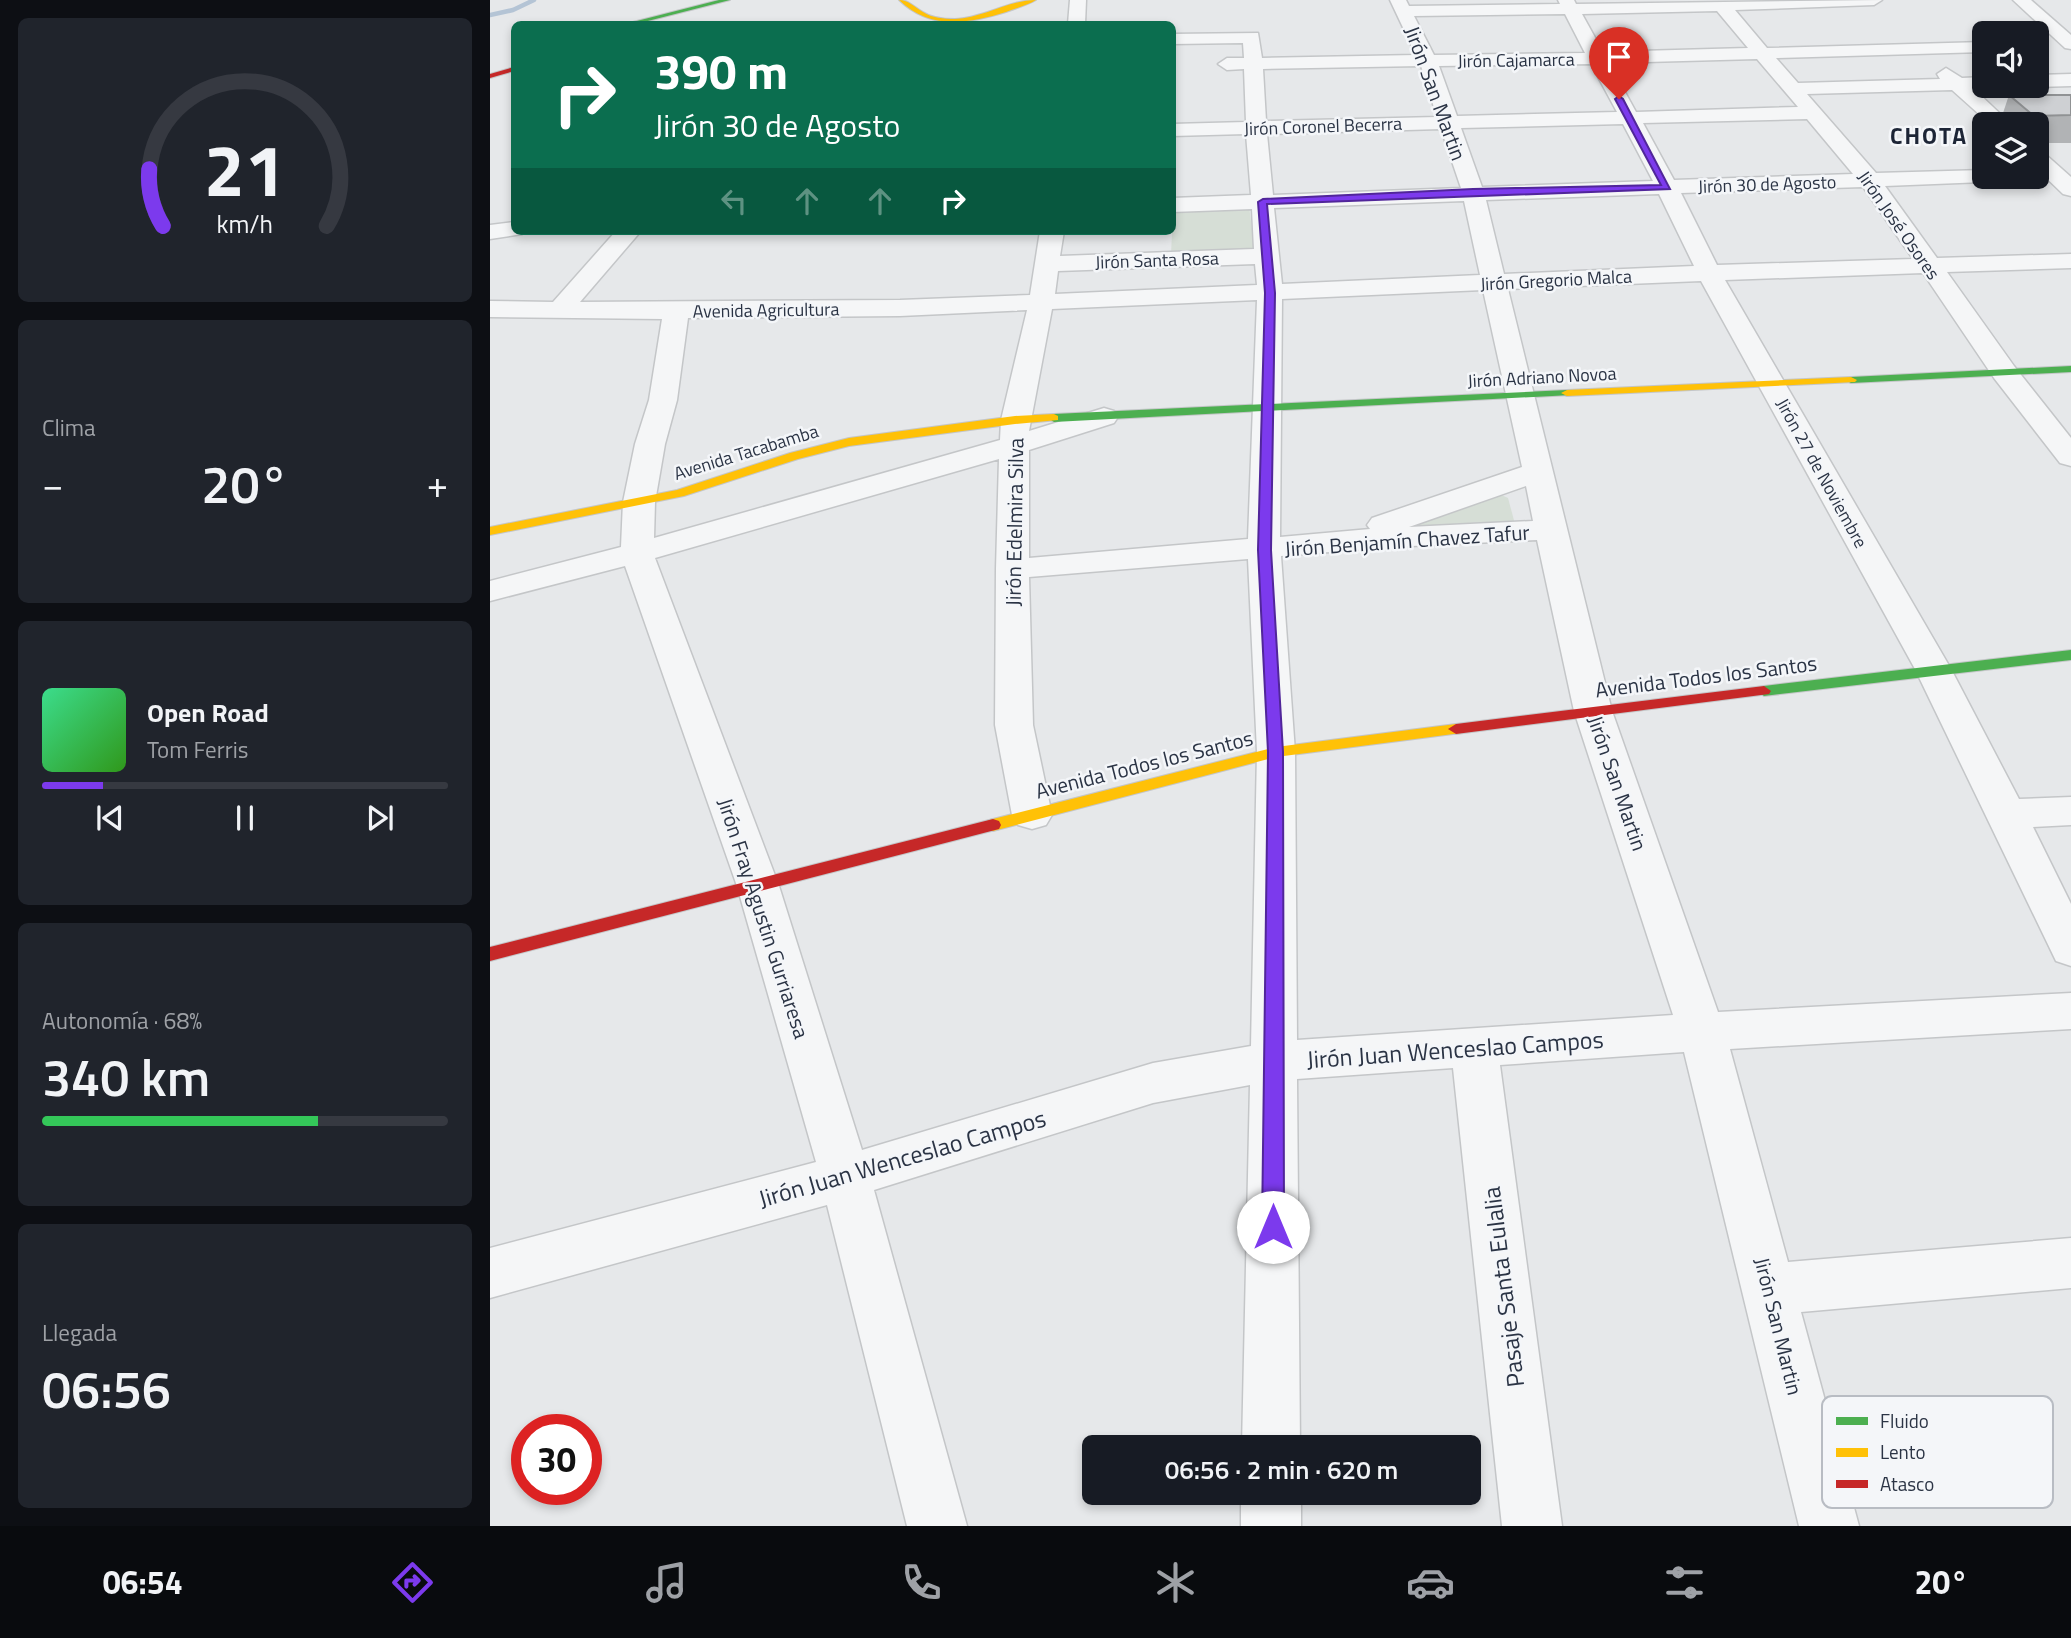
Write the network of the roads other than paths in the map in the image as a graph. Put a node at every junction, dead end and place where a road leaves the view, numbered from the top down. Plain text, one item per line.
1 (727, 0) edge
2 (902, 0) edge
3 (1033, 0) edge
4 (1077, 0) edge
5 (1864, 0) edge
6 (2021, 0) edge
7 (1720, 3) edge
8 (1567, 4) edge
9 (1401, 5) edge
10 (1878, 8) edge
11 (641, 21) edge
12 (1077, 21) edge
13 (1900, 33) dead end
14 (1176, 39) edge
15 (2071, 44) edge
16 (2049, 45) edge
17 (1972, 47) edge
18 (1918, 49) junction
19 (1762, 54) junction
20 (1596, 58) junction
21 (1428, 61) junction
22 (1252, 63) junction
23 (1212, 64) dead end
24 (511, 70) edge
25 (490, 76) edge
26 (2071, 80) edge
27 (2049, 81) edge
28 (1972, 82) edge
29 (1956, 83) junction
30 (1791, 89) junction
31 (1988, 112) edge
32 (1810, 113) junction
33 (1631, 119) junction
34 (1447, 122) junction
35 (1256, 127) junction
36 (1176, 130) edge
37 (2054, 173) edge
38 (1972, 176) edge
39 (1869, 179) junction
40 (1667, 187) junction
41 (2071, 188) edge
42 (1473, 192) junction
43 (1263, 202) junction
44 (1176, 205) edge
45 (511, 229) edge
46 (490, 232) edge
47 (626, 235) edge
48 (1051, 235) edge
49 (2071, 261) edge
50 (1047, 264) junction
51 (1928, 266) junction
52 (1709, 273) junction
53 (1269, 275) junction
54 (1493, 283) junction
55 (1041, 303) junction
56 (490, 309) edge
57 (561, 310) junction
58 (676, 311) junction
59 (2071, 369) edge
60 (2004, 372) junction
61 (1772, 384) junction
62 (1519, 397) junction
63 (1267, 410) junction
64 (1104, 417) joint
65 (1016, 433) junction
66 (2071, 457) edge
67 (1537, 472) junction
68 (639, 502) junction
69 (1551, 530) junction
70 (490, 531) edge
71 (1331, 543) junction
72 (1264, 550) junction
73 (637, 553) junction
74 (1012, 569) junction
75 (490, 591) edge
76 (2071, 655) edge
77 (1933, 669) junction
78 (1593, 711) junction
79 (1276, 752) junction
80 (2071, 811) edge
81 (2007, 814) junction
82 (1032, 815) junction
83 (758, 886) junction
84 (2071, 949) edge
85 (490, 954) edge
86 (2071, 1011) edge
87 (1702, 1032) junction
88 (1474, 1048) junction
89 (1274, 1061) junction
90 (845, 1177) junction
91 (2071, 1263) edge
92 (490, 1273) edge
93 (1769, 1289) junction
94 (1271, 1435) edge
95 (1822, 1498) edge
96 (1271, 1505) edge
97 (1824, 1508) edge
98 (937, 1526) edge
99 (1271, 1526) edge
100 (1532, 1526) edge
101 (1829, 1526) edge

1 - 11 street
2 - 3 street
4 - 12 street
5 - 7 street
5 - 10 street
6 - 15 street
7 - 8 street
7 - 19 street, Jirón José Osores
8 - 9 street
8 - 20 street, Jirón 27 de Noviembre
9 - 21 street, Jirón San Martin
13 - 18 street
14 - 22 street
15 - 16 street
17 - 18 street, Jirón Cajamarca
18 - 19 street, Jirón Cajamarca
18 - 29 street
19 - 20 street, Jirón Cajamarca
19 - 30 street, Jirón José Osores
20 - 21 street, Jirón Cajamarca
20 - 33 street, Jirón 27 de Noviembre
21 - 22 street, Jirón Cajamarca
21 - 34 street, Jirón San Martin
22 - 23 street, Jirón Cajamarca
22 - 35 street
24 - 25 street
26 - 27 street
28 - 29 street
29 - 30 street
29 - 31 street
30 - 32 street, Jirón José Osores
32 - 33 street, Jirón Coronel Becerra
32 - 39 street, Jirón José Osores
33 - 34 street, Jirón Coronel Becerra
33 - 40 street, Jirón 27 de Noviembre
34 - 35 street, Jirón Coronel Becerra
34 - 42 street, Jirón San Martin
35 - 36 street, Jirón Coronel Becerra
35 - 43 street
37 - 41 street
38 - 39 street, Jirón 30 de Agosto
39 - 40 street, Jirón 30 de Agosto
39 - 51 street, Jirón José Osores
40 - 42 street, Jirón 30 de Agosto
40 - 52 street, Jirón 27 de Noviembre
42 - 43 street, Jirón 30 de Agosto
42 - 54 street, Jirón San Martin
43 - 44 street, Jirón 30 de Agosto
43 - 53 street
45 - 46 street
47 - 57 street
48 - 50 street, Jirón Edelmira Silva
49 - 51 street, Jirón Gregorio Malca
50 - 53 street, Jirón Santa Rosa
50 - 55 street, Jirón Edelmira Silva
51 - 52 street, Jirón Gregorio Malca
51 - 60 street, Jirón José Osores
52 - 54 street, Jirón Gregorio Malca
52 - 61 street, Jirón 27 de Noviembre
53 - 54 street, Jirón Gregorio Malca
53 - 55 street, Jirón Gregorio Malca
53 - 63 street
54 - 62 street, Jirón San Martin
55 - 58 street, Avenida Agricultura
55 - 65 street, Jirón Edelmira Silva
56 - 57 street, Avenida Agricultura
57 - 58 street, Avenida Agricultura
58 - 68 street, Jirón Fray Agustin Gurriaresa
59 - 60 street, Jirón Adriano Novoa
60 - 61 street, Jirón Adriano Novoa
60 - 66 street, Jirón José Osores
61 - 62 street, Jirón Adriano Novoa
61 - 77 street, Jirón 27 de Noviembre
62 - 63 street, Jirón Adriano Novoa
62 - 67 street, Jirón San Martin
63 - 64 street, Jirón Adriano Novoa
63 - 72 street
64 - 65 street
65 - 68 street, Avenida Tacabamba
65 - 73 street
65 - 74 street, Jirón Edelmira Silva
67 - 69 street, Jirón San Martin
67 - 71 street
68 - 70 street, Avenida Tacabamba
68 - 73 street, Jirón Fray Agustin Gurriaresa
69 - 71 street, Jirón Benjamín Chavez Tafur
69 - 78 street, Jirón San Martin
71 - 72 street, Jirón Benjamín Chavez Tafur
72 - 74 street, Jirón Benjamín Chavez Tafur
72 - 79 street
73 - 75 street
73 - 83 street, Jirón Fray Agustin Gurriaresa
74 - 82 street, Jirón Edelmira Silva
76 - 77 street, Avenida Todos los Santos
77 - 78 street, Avenida Todos los Santos
77 - 81 street, Jirón 27 de Noviembre
78 - 79 street, Avenida Todos los Santos
78 - 87 street, Jirón San Martin
79 - 82 street, Avenida Todos los Santos
79 - 89 street
80 - 81 street
81 - 84 street, Jirón 27 de Noviembre
82 - 83 street, Avenida Todos los Santos
83 - 85 street, Avenida Todos los Santos
83 - 90 street, Jirón Fray Agustin Gurriaresa
86 - 87 street, Jirón Juan Wenceslao Campos
87 - 88 street, Jirón Juan Wenceslao Campos
87 - 93 street, Jirón San Martin
88 - 89 street, Jirón Juan Wenceslao Campos
88 - 100 street, Pasaje Santa Eulalia
89 - 90 street, Jirón Juan Wenceslao Campos
89 - 94 street
90 - 92 street, Jirón Juan Wenceslao Campos
90 - 98 street, Jirón Fray Agustin Gurriaresa
91 - 93 street
93 - 95 street, Jirón San Martin
96 - 99 street
97 - 101 street, Jirón San Martin

